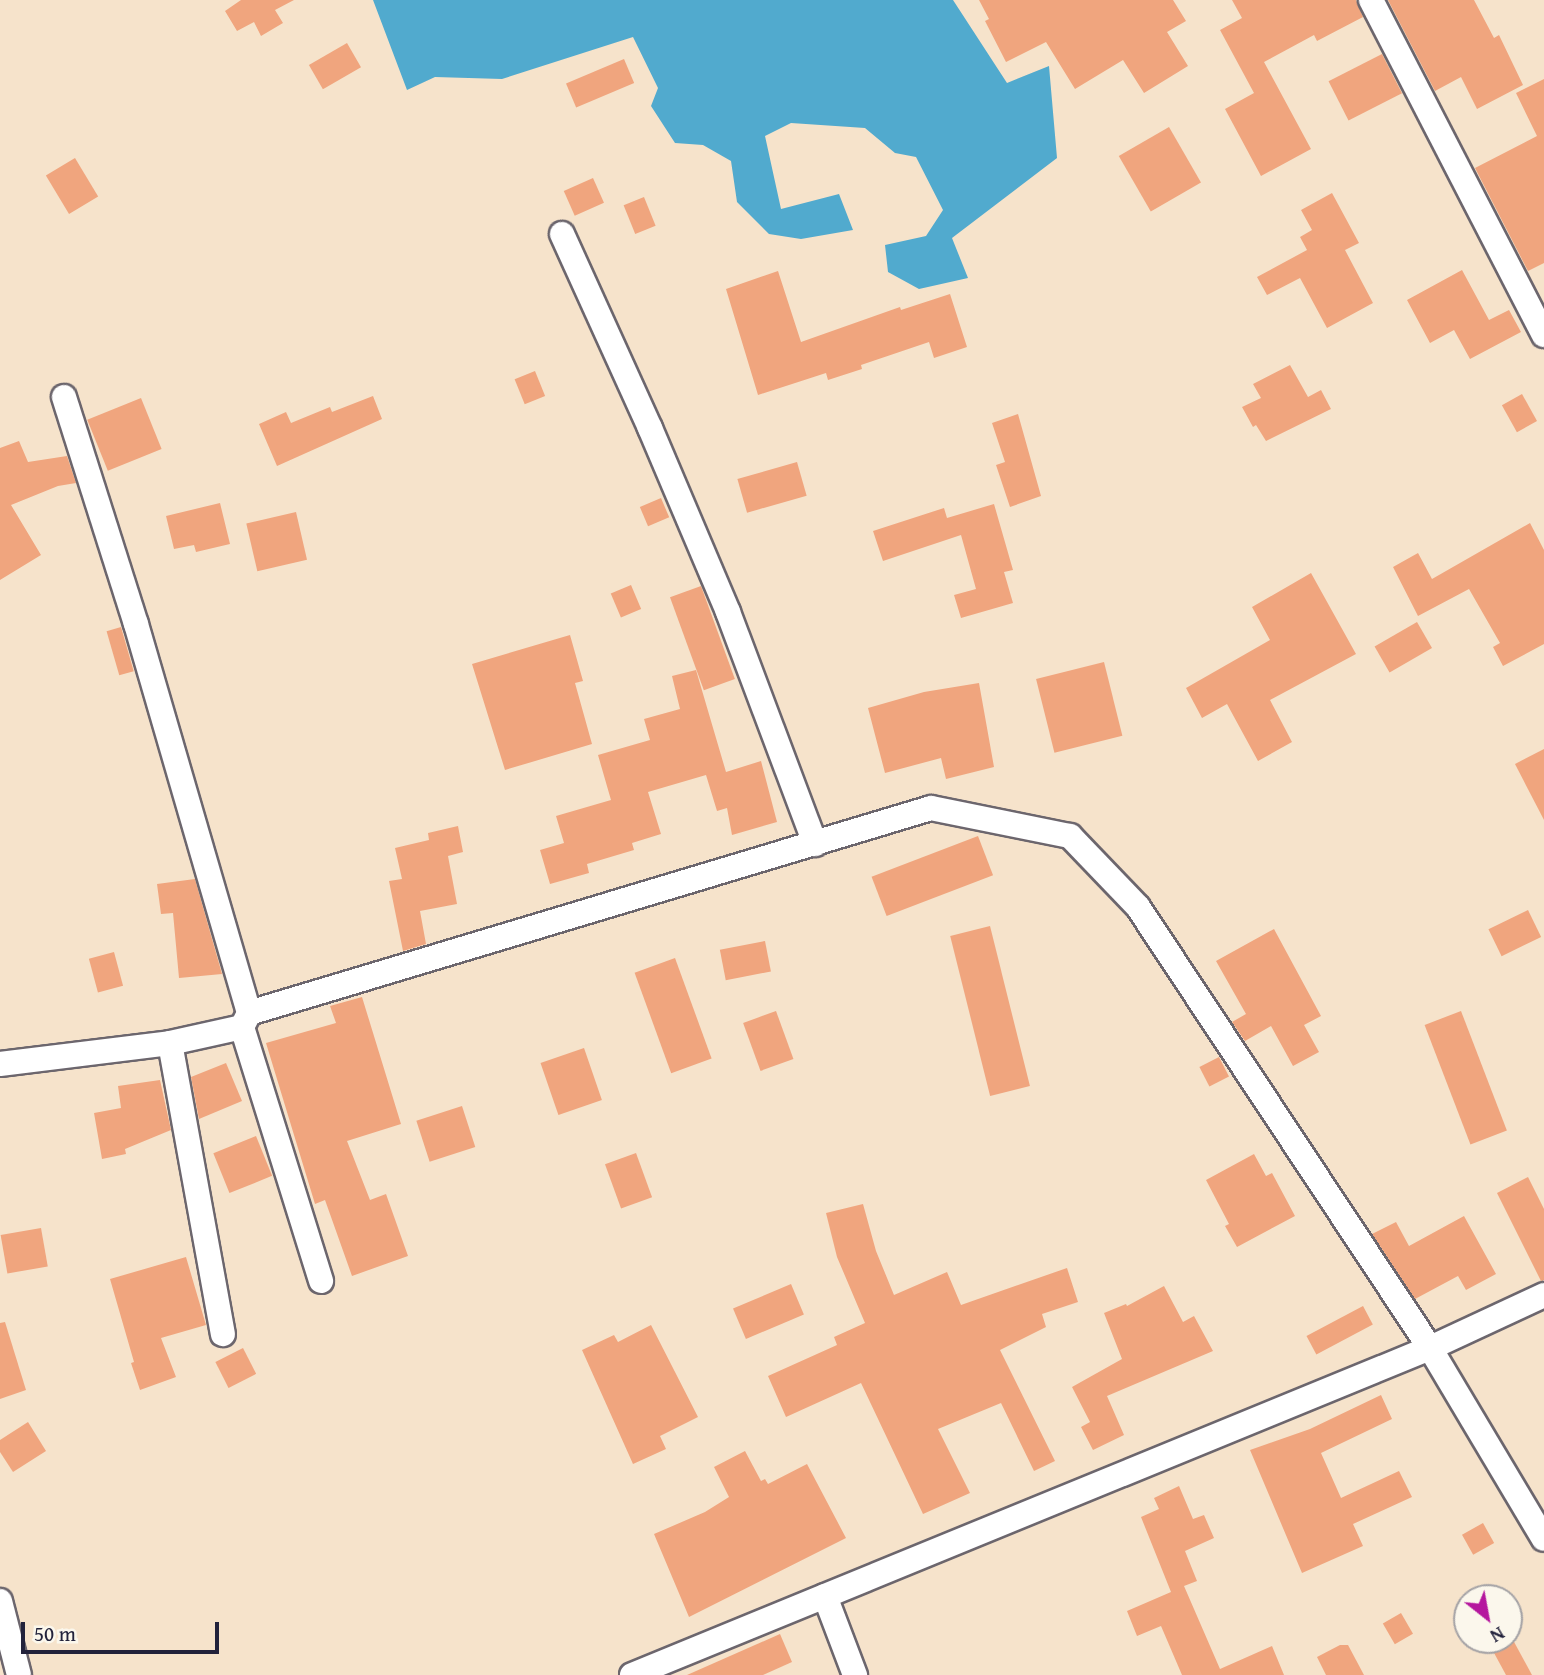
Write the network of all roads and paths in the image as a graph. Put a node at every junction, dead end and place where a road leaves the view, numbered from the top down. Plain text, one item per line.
1 (1371, 0) edge
2 (562, 234) dead end
3 (1544, 335) edge
4 (64, 397) dead end
5 (815, 844) junction
6 (246, 1020) junction
7 (170, 1043) junction
8 (0, 1064) edge
9 (321, 1281) dead end
10 (1544, 1295) edge
11 (223, 1334) dead end
12 (1430, 1348) junction
13 (1544, 1539) edge
14 (825, 1596) junction
15 (0, 1601) edge
16 (12, 1672) edge
17 (632, 1675) edge
18 (855, 1675) edge

1 - 3 street
2 - 5 street
4 - 6 street
5 - 6 street
5 - 12 street
6 - 7 street
6 - 9 street
7 - 8 street
7 - 11 street
10 - 12 street
12 - 13 street
12 - 14 street
14 - 17 street
14 - 18 street
15 - 16 street

